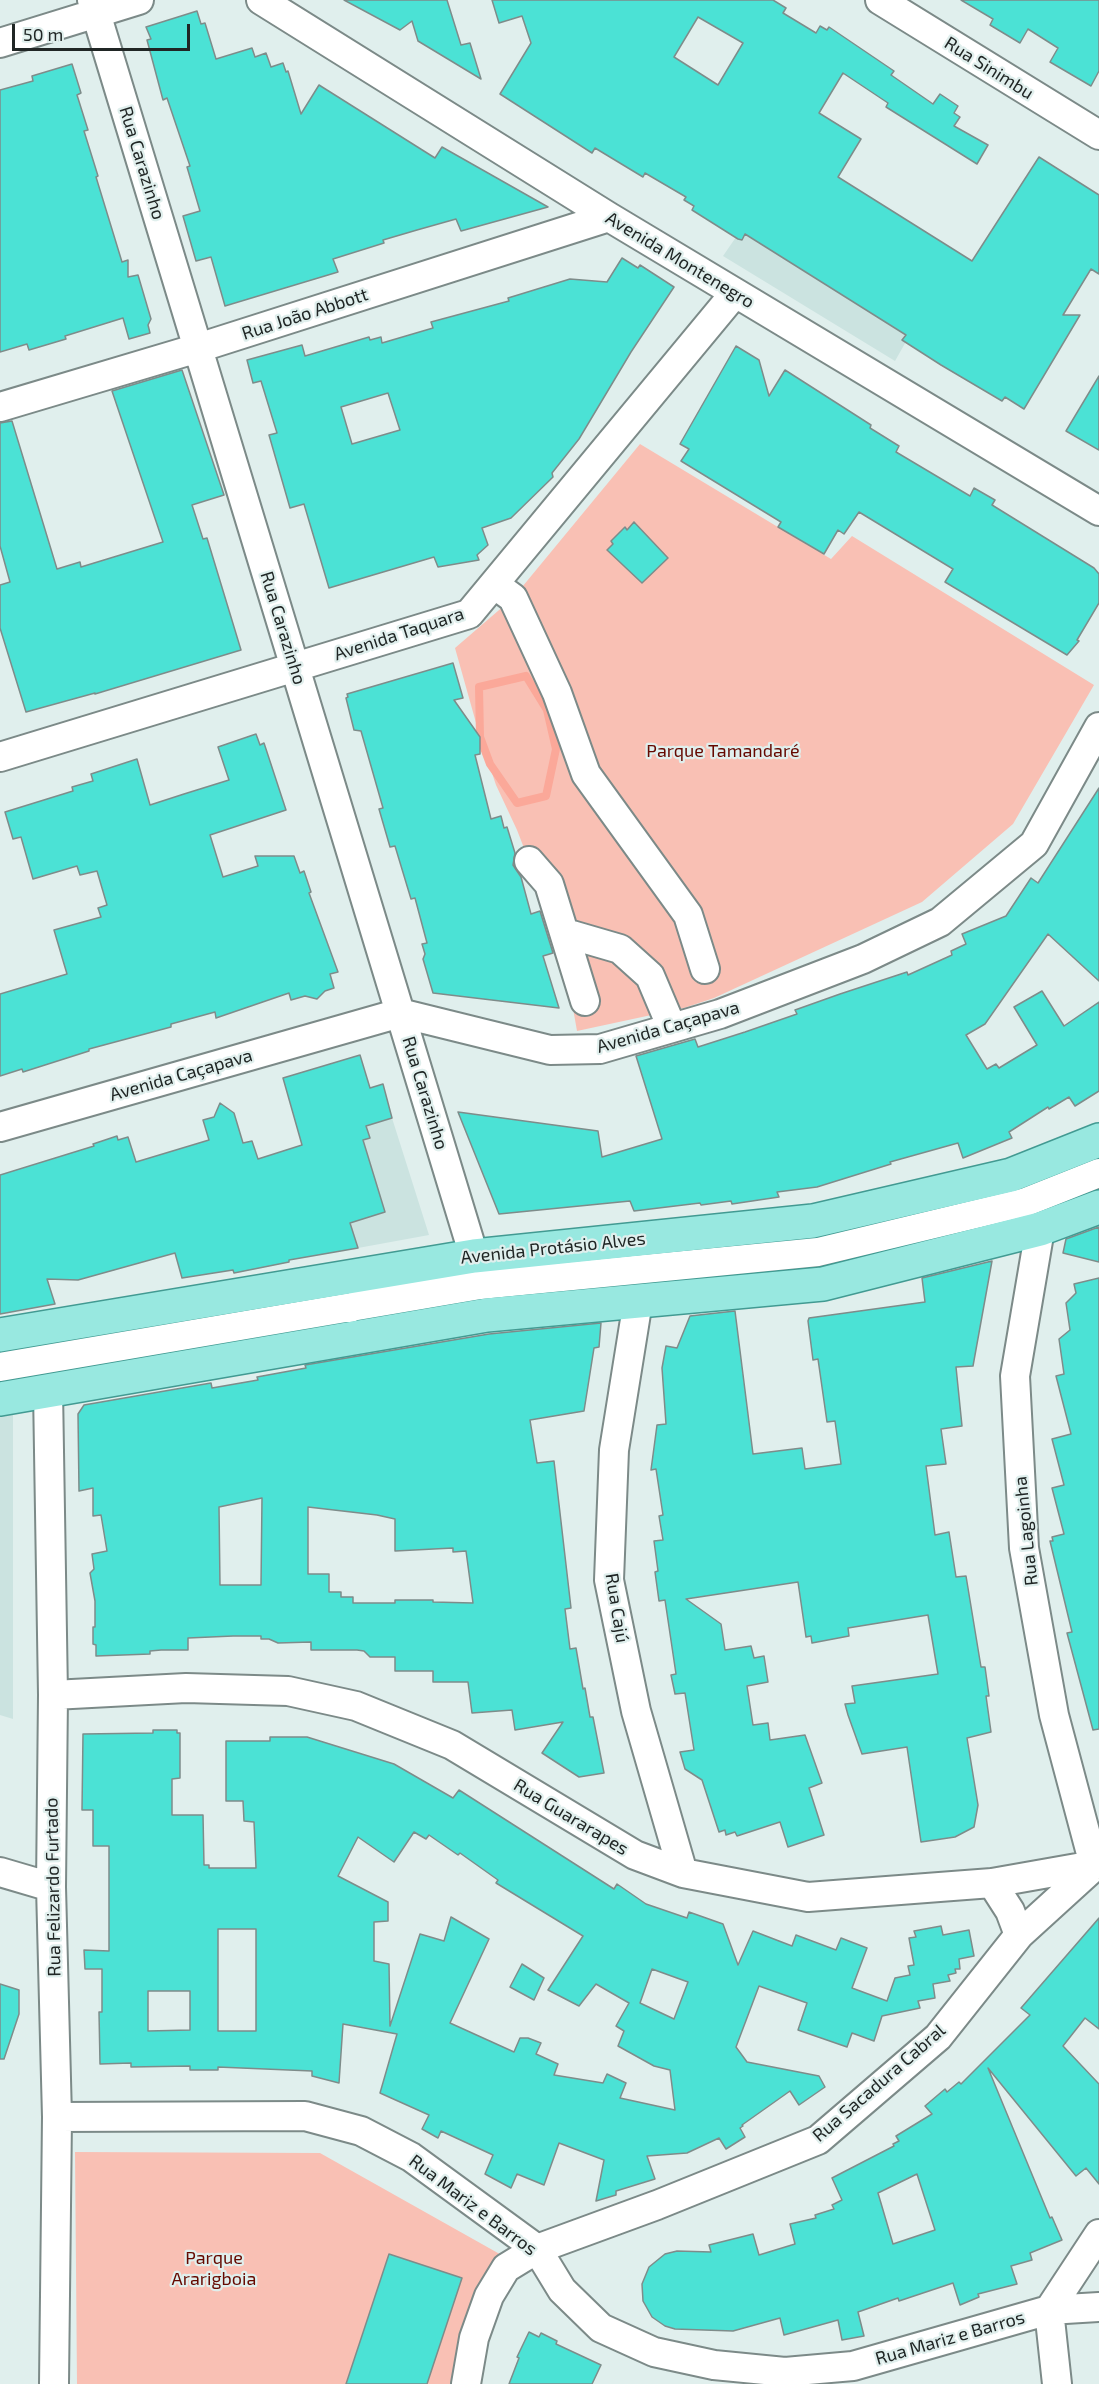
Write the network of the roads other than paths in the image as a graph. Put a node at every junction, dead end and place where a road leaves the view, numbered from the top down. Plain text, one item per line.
1 (139, 0) edge
2 (879, 0) edge
3 (264, 1) edge
4 (94, 7) edge
5 (0, 43) edge
6 (1099, 135) edge
7 (609, 217) junction
8 (735, 293) junction
9 (198, 348) junction
10 (0, 407) edge
11 (1099, 511) edge
12 (494, 584) junction
13 (295, 666) junction
14 (1099, 727) edge
15 (0, 757) edge
16 (529, 861) dead end
17 (565, 933) junction
18 (705, 969) dead end
19 (585, 1001) dead end
20 (400, 1013) junction
21 (672, 1028) junction
22 (0, 1127) edge
23 (1099, 1140) edge
24 (1099, 1173) edge
25 (1099, 1207) edge
26 (1040, 1229) junction
27 (474, 1256) junction
28 (638, 1301) junction
29 (350, 1308) junction
30 (487, 1315) junction
31 (0, 1335) edge
32 (0, 1366) edge
33 (48, 1390) junction
34 (0, 1399) edge
35 (53, 1695) junction
36 (1098, 1866) edge
37 (0, 1872) edge
38 (683, 1872) junction
39 (992, 1882) junction
40 (51, 1887) junction
41 (1019, 1935) junction
42 (57, 2117) junction
43 (1099, 2234) edge
44 (537, 2249) junction
45 (1099, 2307) edge
46 (1049, 2310) junction
47 (54, 2384) edge
48 (466, 2384) edge
49 (1057, 2384) edge

1 - 4 street
2 - 6 street, Rua Sinimbu
3 - 7 street, Avenida Montenegro
4 - 5 street
4 - 9 street, Rua Carazinho
7 - 8 street, Avenida Montenegro
7 - 9 street, Rua João Abbott
8 - 11 street, Avenida Montenegro
8 - 12 street, Avenida Taquara
9 - 10 street, Rua João Abbott
9 - 13 street, Rua Carazinho
12 - 13 street, Avenida Taquara
12 - 18 street
13 - 15 street, Avenida Taquara
13 - 20 street, Rua Carazinho
14 - 21 street, Avenida Caçapava
16 - 17 street
17 - 19 street
17 - 21 street
20 - 21 street, Avenida Caçapava
20 - 22 street, Avenida Caçapava
20 - 27 street, Rua Carazinho
23 - 27 main road, Avenida Protásio Alves
24 - 29 street
25 - 26 main road
26 - 28 main road
26 - 36 street, Rua Lagoinha
27 - 29 street
27 - 31 main road, Avenida Protásio Alves
28 - 30 main road
28 - 38 street, Rua Cajú
29 - 30 street
29 - 32 street
30 - 33 main road
33 - 34 main road
33 - 35 street, Rua Felizardo Furtado
35 - 38 street, Rua Guararapes
35 - 40 street, Rua Felizardo Furtado
36 - 39 street, Rua Guararapes
36 - 41 street, Rua Sacadura Cabral
37 - 40 street
38 - 39 street, Rua Guararapes
39 - 41 street
40 - 42 street, Rua Felizardo Furtado
41 - 44 street, Rua Sacadura Cabral
42 - 44 street, Rua Mariz e Barros
42 - 47 street, Rua Felizardo Furtado
43 - 46 street
44 - 46 street, Rua Mariz e Barros
44 - 48 street, Rua Sacadura Cabral
45 - 46 street, Rua Mariz e Barros
46 - 49 street

